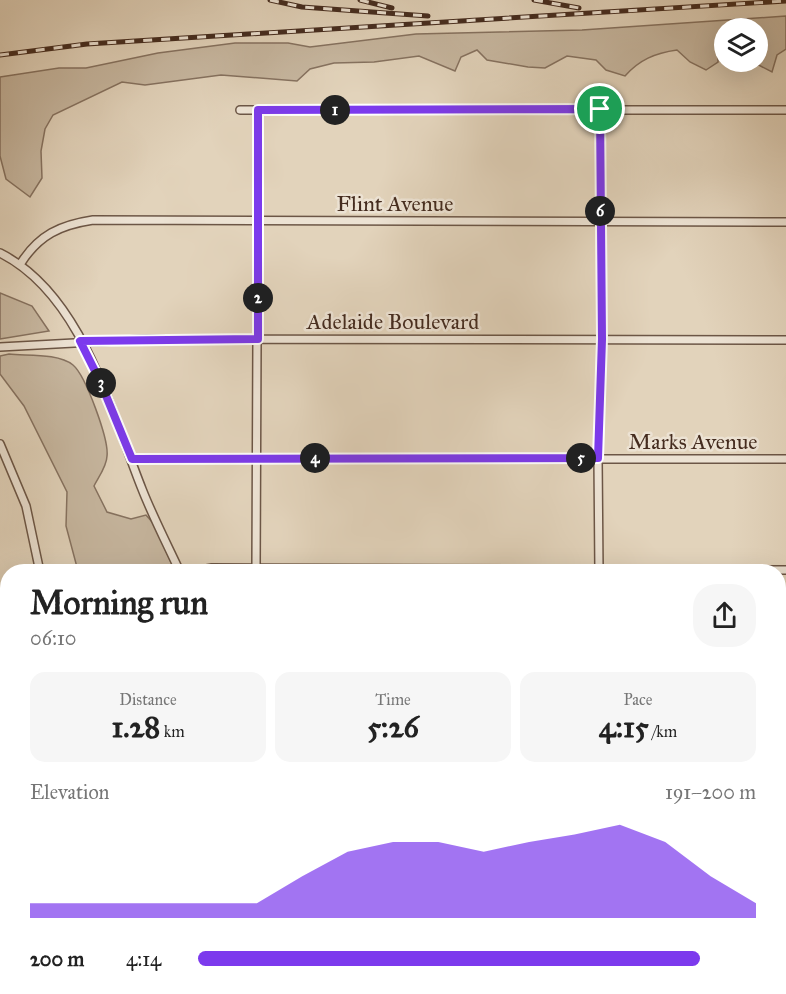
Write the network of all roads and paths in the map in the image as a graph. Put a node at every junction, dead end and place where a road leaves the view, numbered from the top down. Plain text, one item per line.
1 (600, 109) junction
2 (240, 110) dead end
3 (258, 110) junction
4 (786, 110) edge
5 (258, 220) junction
6 (600, 221) junction
7 (786, 222) edge
8 (0, 253) edge
9 (21, 263) junction
10 (258, 339) junction
11 (602, 339) junction
12 (786, 340) edge
13 (80, 341) junction
14 (0, 347) edge
15 (0, 444) edge
16 (259, 458) junction
17 (598, 458) junction
18 (132, 459) junction
19 (786, 459) edge
20 (38, 564) edge
21 (176, 564) edge
22 (256, 564) edge
23 (599, 564) edge

1 - 3 street
1 - 4 street
1 - 6 street
2 - 3 street
3 - 5 street
5 - 6 street, Flint Avenue
5 - 9 street, Flint Avenue
5 - 10 street
6 - 7 street, Flint Avenue
6 - 11 street
8 - 9 street
9 - 13 street
10 - 11 street, Adelaide Boulevard
10 - 13 street, Adelaide Boulevard
10 - 16 street
11 - 12 street, Adelaide Boulevard
11 - 17 street
13 - 14 street, Adelaide Boulevard
13 - 18 street
15 - 20 street
16 - 17 street, Marks Avenue
16 - 18 street, Marks Avenue
16 - 22 street
17 - 19 street, Marks Avenue
17 - 23 street
18 - 21 street

